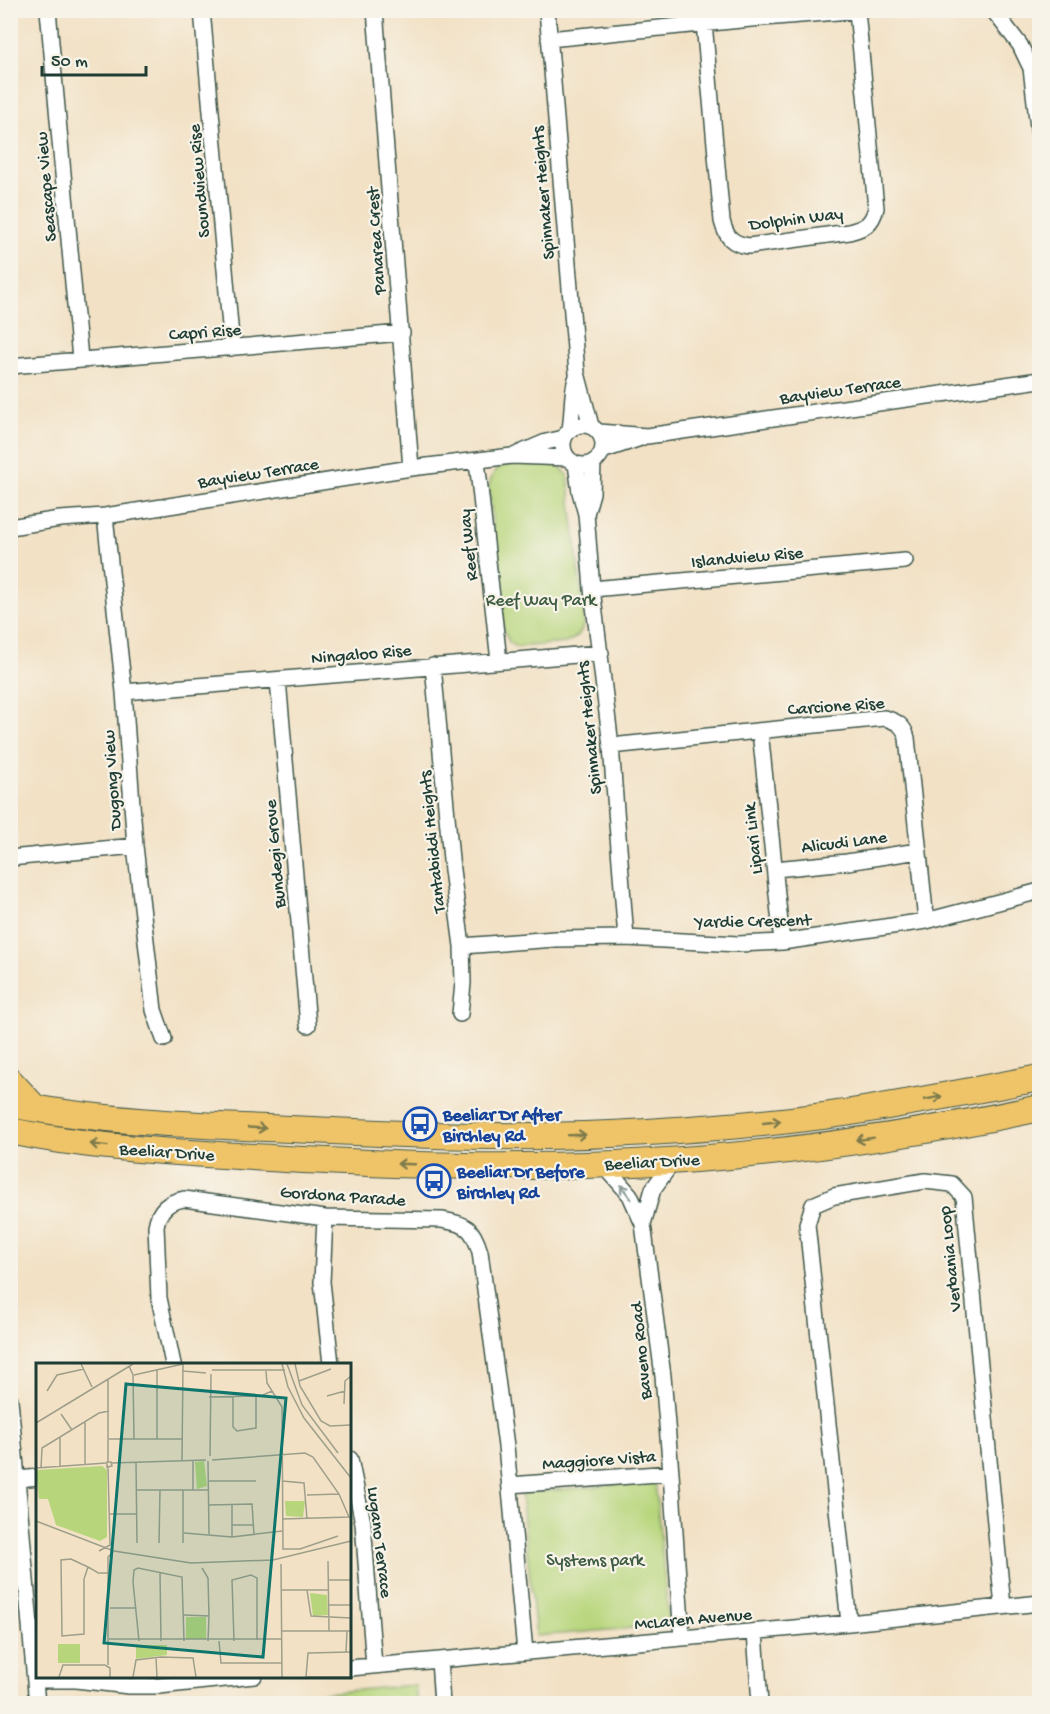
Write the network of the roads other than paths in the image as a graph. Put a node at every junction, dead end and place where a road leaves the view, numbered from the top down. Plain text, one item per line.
1 (48, 10) edge
2 (202, 10) edge
3 (375, 10) edge
4 (547, 10) edge
5 (993, 10) edge
6 (860, 11) edge
7 (704, 23) junction
8 (549, 39) junction
9 (1040, 144) edge
10 (402, 333) junction
11 (232, 348) junction
12 (80, 359) junction
13 (10, 366) edge
14 (577, 373) junction
15 (1040, 380) edge
16 (595, 429) junction
17 (567, 434) junction
18 (647, 436) junction
19 (512, 456) junction
20 (597, 457) junction
21 (477, 461) junction
22 (572, 461) junction
23 (411, 468) junction
24 (586, 514) junction
25 (105, 516) junction
26 (10, 527) edge
27 (905, 561) dead end
28 (592, 589) junction
29 (601, 653) junction
30 (499, 661) junction
31 (433, 666) junction
32 (278, 680) junction
33 (124, 692) junction
34 (760, 731) junction
35 (611, 746) junction
36 (135, 846) junction
37 (918, 850) junction
38 (10, 858) edge
39 (775, 868) junction
40 (1040, 891) edge
41 (926, 921) junction
42 (626, 938) junction
43 (782, 942) junction
44 (462, 946) junction
45 (460, 1014) dead end
46 (308, 1025) dead end
47 (164, 1039) dead end
48 (1040, 1078) edge
49 (16, 1101) edge
50 (1040, 1108) edge
51 (90, 1117) junction
52 (16, 1136) edge
53 (231, 1155) junction
54 (674, 1160) junction
55 (603, 1164) junction
56 (325, 1218) junction
57 (643, 1224) junction
58 (173, 1363) edge
59 (331, 1363) edge
60 (10, 1400) edge
61 (351, 1465) edge
62 (670, 1473) junction
63 (36, 1477) edge
64 (18, 1479) junction
65 (510, 1485) junction
66 (1040, 1603) edge
67 (1003, 1607) junction
68 (849, 1623) junction
69 (755, 1632) junction
70 (682, 1638) junction
71 (525, 1652) junction
72 (439, 1660) junction
73 (374, 1666) junction
74 (351, 1668) edge
75 (230, 1678) edge
76 (35, 1680) junction
77 (37, 1704) edge
78 (442, 1704) edge
79 (760, 1704) edge

1 - 12 street, Seascape View
2 - 11 street, Soundview Rise
3 - 10 street, Panarea Crest
4 - 8 street, Spinnaker Heights
5 - 9 street
6 - 7 street
6 - 7 street, Dolphin Way
7 - 8 street
8 - 14 street, Spinnaker Heights
10 - 11 street, Capri Rise
10 - 23 street, Panarea Crest
11 - 12 street, Capri Rise
12 - 13 street, Capri Rise
14 - 16 street, Spinnaker Heights
14 - 17 street, Spinnaker Heights
15 - 18 street, Bayview Terrace
16 - 17 street
16 - 18 street, Bayview Terrace
16 - 20 street
17 - 19 street, Bayview Terrace
17 - 22 street
18 - 20 street, Bayview Terrace
19 - 21 street, Bayview Terrace
19 - 22 street, Bayview Terrace
20 - 22 street
20 - 24 street, Spinnaker Heights
21 - 23 street, Bayview Terrace
21 - 30 street, Reef Way
22 - 24 street, Spinnaker Heights
23 - 25 street, Bayview Terrace
24 - 28 street, Spinnaker Heights
25 - 26 street, Bayview Terrace
25 - 33 street, Dugong View
27 - 28 street, Islandview Rise
28 - 29 street, Spinnaker Heights
29 - 30 street, Ningaloo Rise
29 - 35 street, Spinnaker Heights
30 - 31 street, Ningaloo Rise
31 - 32 street, Ningaloo Rise
31 - 44 street, Tantabiddi Heights
32 - 33 street, Ningaloo Rise
32 - 46 street, Bundegi Grove
33 - 36 street, Dugong View
34 - 35 street, Carcione Rise
34 - 37 street, Carcione Rise
34 - 39 street, Lipari Link
35 - 42 street, Spinnaker Heights
36 - 38 street
36 - 47 street, Dugong View
37 - 39 street, Alicudi Lane
37 - 41 street, Carcione Rise
39 - 43 street, Lipari Link
40 - 41 street, Yardie Crescent
41 - 43 street, Yardie Crescent
42 - 43 street, Yardie Crescent
42 - 44 street, Yardie Crescent
44 - 45 street, Tantabiddi Heights
51 -> 48 highway, Beeliar Drive
49 - 51 highway, Beeliar Drive
50 -> 54 highway, Beeliar Drive
51 - 53 highway
53 -> 52 highway, Beeliar Drive
55 -> 53 highway, Beeliar Drive
54 - 55 highway, Beeliar Drive
54 - 57 street, Baveno Road
57 -> 55 street, Baveno Road
56 - 58 street, Gordona Parade
56 - 59 street
56 - 65 street, Gordona Parade
57 - 62 street, Baveno Road
60 - 64 street
61 - 73 street, Lugano Terrace
62 - 65 street, Maggiore Vista
62 - 70 street, Maggiore Vista
63 - 64 street
64 - 76 street
65 - 71 street, Gordona Parade
66 - 67 street, McLaren Avenue
67 - 68 street, McLaren Avenue
67 - 68 street, Verbania Loop
68 - 69 street, McLaren Avenue
69 - 70 street, McLaren Avenue
69 - 79 street
70 - 71 street, McLaren Avenue
71 - 72 street, McLaren Avenue
72 - 73 street, McLaren Avenue
72 - 78 street
73 - 74 street, McLaren Avenue
75 - 76 street
76 - 77 street

